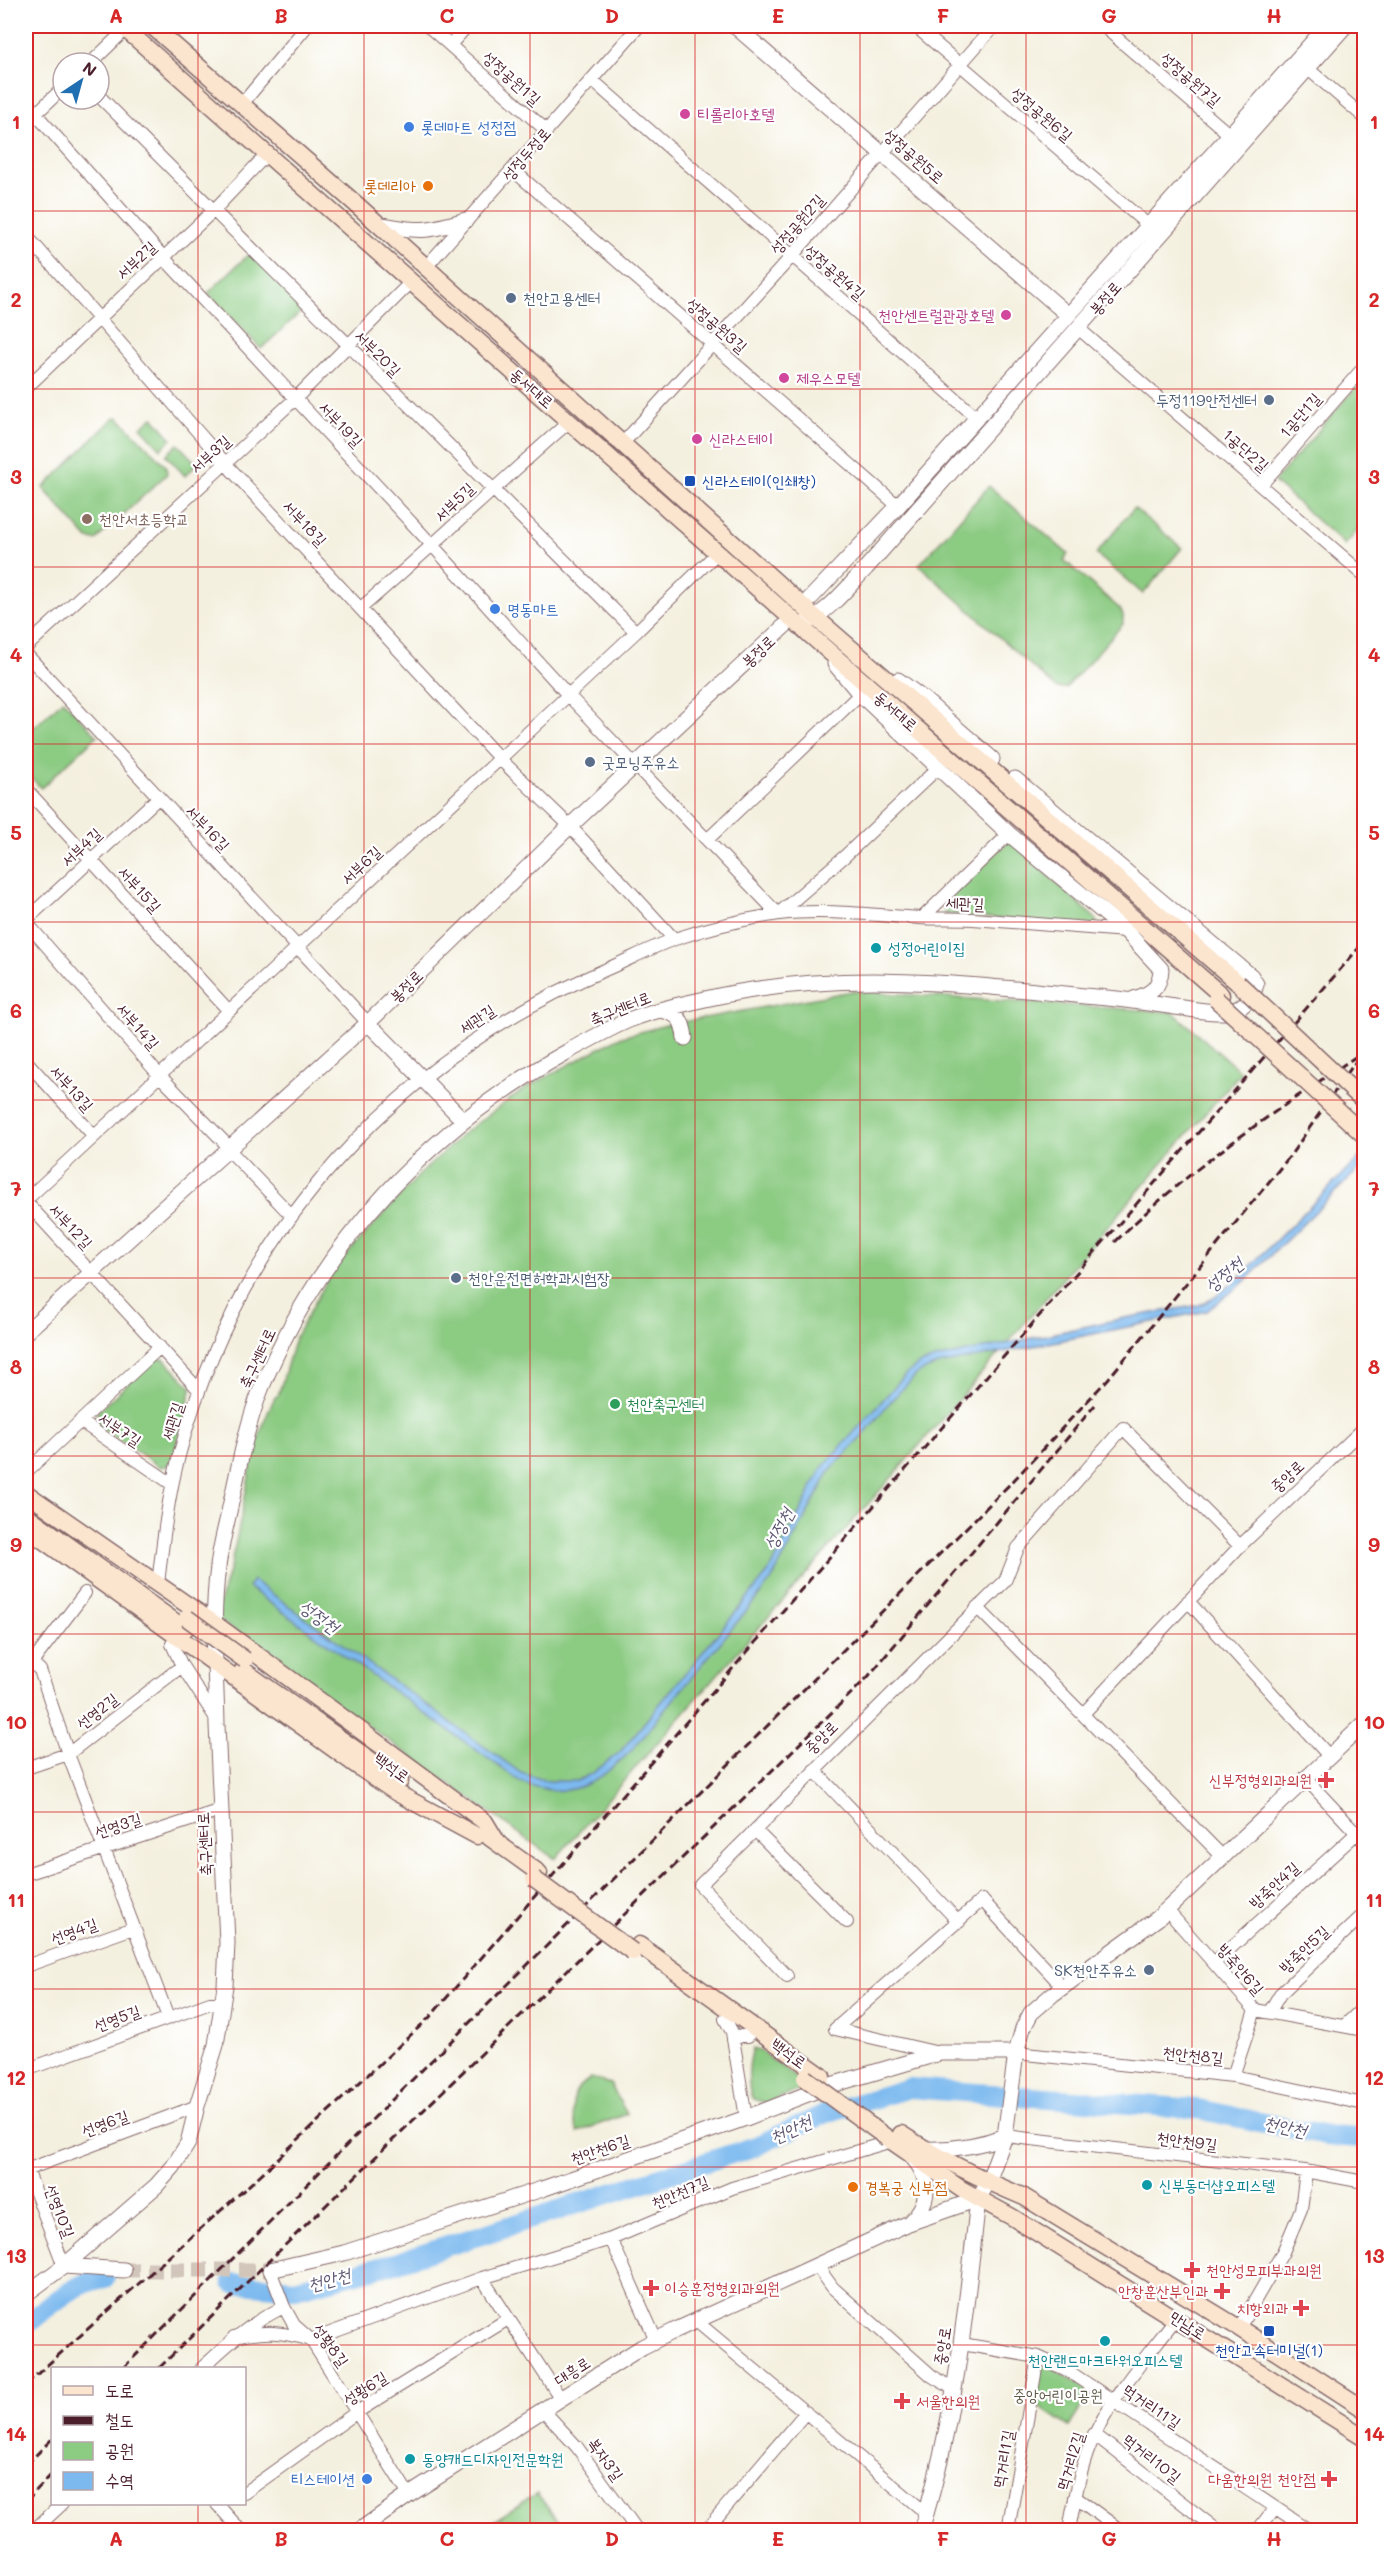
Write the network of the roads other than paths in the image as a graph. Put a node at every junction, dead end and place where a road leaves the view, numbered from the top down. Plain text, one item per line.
1 (152, 26) edge
2 (307, 26) edge
3 (428, 26) edge
4 (467, 26) edge
5 (639, 26) edge
6 (735, 26) edge
7 (915, 26) edge
8 (994, 26) edge
9 (1103, 26) edge
10 (1345, 26) edge
11 (124, 27) edge
12 (1322, 27) edge
13 (450, 45) junction
14 (102, 51) edge
15 (960, 66) junction
16 (1307, 68) junction
17 (592, 80) junction
18 (51, 99) edge
19 (26, 103) edge
20 (242, 104) junction
21 (111, 108) edge
22 (35, 113) junction
23 (1365, 117) edge
24 (26, 123) edge
25 (547, 131) junction
26 (1230, 135) junction
27 (881, 152) junction
28 (268, 153) junction
29 (513, 170) junction
30 (215, 209) junction
31 (466, 220) junction
32 (378, 224) junction
33 (1149, 226) junction
34 (26, 235) edge
35 (792, 256) junction
36 (163, 257) junction
37 (425, 268) junction
38 (412, 281) junction
39 (1068, 315) junction
40 (97, 318) junction
41 (1078, 328) junction
42 (712, 343) junction
43 (347, 345) junction
44 (1365, 367) edge
45 (28, 381) edge
46 (296, 399) junction
47 (976, 417) junction
48 (570, 421) junction
49 (623, 442) junction
50 (225, 463) junction
51 (1261, 485) junction
52 (491, 489) junction
53 (898, 507) junction
54 (433, 546) junction
55 (718, 552) junction
56 (1365, 575) edge
57 (362, 608) junction
58 (809, 623) junction
59 (636, 632) junction
60 (26, 647) edge
61 (26, 654) edge
62 (860, 694) junction
63 (568, 695) junction
64 (499, 758) junction
65 (941, 759) junction
66 (635, 765) junction
67 (26, 789) edge
68 (158, 798) junction
69 (570, 826) junction
70 (1009, 834) junction
71 (706, 840) junction
72 (92, 860) junction
73 (1122, 909) junction
74 (778, 914) junction
75 (922, 918) junction
76 (26, 921) edge
77 (1126, 931) junction
78 (674, 939) junction
79 (298, 948) junction
80 (1238, 983) junction
81 (1131, 1000) junction
82 (661, 1010) junction
83 (229, 1011) junction
84 (368, 1023) junction
85 (685, 1038) dead end
86 (26, 1061) edge
87 (159, 1075) junction
88 (423, 1079) junction
89 (1365, 1086) edge
90 (1365, 1101) edge
91 (463, 1120) junction
92 (1365, 1121) edge
93 (1365, 1135) edge
94 (94, 1136) junction
95 (229, 1149) junction
96 (26, 1201) edge
97 (292, 1216) junction
98 (92, 1272) junction
99 (26, 1332) edge
100 (160, 1347) junction
101 (199, 1390) junction
102 (80, 1421) junction
103 (1363, 1433) edge
104 (26, 1472) edge
105 (172, 1484) junction
106 (26, 1493) edge
107 (26, 1503) edge
108 (26, 1515) edge
109 (26, 1528) edge
110 (1240, 1545) junction
111 (158, 1584) junction
112 (85, 1593) dead end
113 (1188, 1601) junction
114 (978, 1606) junction
115 (186, 1623) junction
116 (215, 1624) junction
117 (172, 1644) dead end
118 (28, 1662) edge
119 (214, 1664) junction
120 (244, 1665) junction
121 (182, 1666) junction
122 (1083, 1714) junction
123 (217, 1721) junction
124 (1365, 1724) edge
125 (68, 1754) junction
126 (1329, 1756) junction
127 (26, 1768) edge
128 (814, 1770) junction
129 (1306, 1779) junction
130 (221, 1810) junction
131 (755, 1830) junction
132 (477, 1836) junction
133 (1361, 1837) edge
134 (497, 1842) junction
135 (105, 1846) junction
136 (1222, 1856) junction
137 (26, 1874) edge
138 (536, 1876) junction
139 (1167, 1910) junction
140 (1365, 1914) edge
141 (847, 1922) dead end
142 (959, 1922) junction
143 (133, 1928) junction
144 (636, 1948) junction
145 (1214, 1963) junction
146 (26, 1966) edge
147 (787, 1976) dead end
148 (1063, 1987) junction
149 (221, 2003) junction
150 (1365, 2007) edge
151 (1255, 2010) junction
152 (1270, 2011) junction
153 (168, 2017) junction
154 (1344, 2026) junction
155 (1365, 2030) edge
156 (741, 2038) junction
157 (940, 2054) junction
158 (1014, 2060) junction
159 (26, 2070) edge
160 (1233, 2076) junction
161 (814, 2077) junction
162 (1365, 2104) edge
163 (197, 2106) junction
164 (746, 2118) junction
165 (1005, 2136) junction
166 (893, 2137) junction
167 (925, 2150) junction
168 (906, 2151) junction
169 (26, 2169) edge
170 (1306, 2172) junction
171 (988, 2182) junction
172 (1365, 2182) edge
173 (978, 2199) junction
174 (1064, 2221) junction
175 (909, 2223) junction
176 (611, 2239) junction
177 (1053, 2242) junction
178 (64, 2266) junction
179 (817, 2266) junction
180 (124, 2270) tunnel mouth
181 (271, 2272) joint
182 (482, 2278) junction
183 (26, 2294) edge
184 (283, 2306) junction
185 (1176, 2318) junction
186 (508, 2319) junction
187 (696, 2321) junction
188 (1239, 2328) junction
189 (234, 2337) junction
190 (311, 2340) junction
191 (656, 2340) junction
192 (962, 2344) junction
193 (1038, 2357) junction
194 (203, 2367) edge
195 (954, 2389) junction
196 (561, 2399) junction
197 (1115, 2402) junction
198 (1365, 2409) edge
199 (544, 2410) junction
200 (357, 2412) junction
201 (806, 2412) junction
202 (1095, 2434) junction
203 (1365, 2437) edge
204 (246, 2492) edge
205 (409, 2494) junction
206 (1075, 2497) junction
207 (61, 2505) edge
208 (223, 2506) edge
209 (1274, 2509) junction
210 (926, 2512) junction
211 (34, 2530) edge
212 (240, 2530) edge
213 (360, 2530) edge
214 (637, 2530) edge
215 (706, 2530) edge
216 (921, 2530) edge
217 (1008, 2530) edge
218 (1069, 2530) edge
219 (1120, 2530) edge
220 (1217, 2530) edge
221 (1258, 2530) edge
222 (1309, 2530) edge

1 - 20 main road, 동서대로
2 - 20 street
3 - 13 street, 성정공원1길
4 - 13 street
5 - 17 street, 성정두정로
6 - 27 street, 성정공원5로
7 - 15 street, 성정공원6길
8 - 15 street, 성정공원2길
9 - 26 street, 성정공원7길
10 - 16 street, 봉정로
11 - 14 street
11 - 28 main road, 동서대로
12 - 26 street, 봉정로
13 - 25 street, 성정공원1길
15 - 27 street, 성정공원2길
15 - 33 street, 성정공원6길
16 - 23 street
16 - 41 street, 봉정로
17 - 25 street, 성정두정로
17 - 35 street, 성정공원4길
18 - 22 street
19 - 22 street, 서부19길
20 - 32 main road, 동서대로
21 - 30 street, 서부20길
22 - 24 street
22 - 36 street, 서부19길
25 - 29 street, 성정두정로
26 - 33 street, 봉정로
27 - 35 street, 성정공원2길
27 - 39 street, 성정공원5로
28 - 30 street, 서부2길
28 - 38 main road, 동서대로
29 - 31 street, 성정두정로
29 - 42 street, 성정공원3길
30 - 36 street, 서부2길
30 - 43 street, 서부20길
31 - 32 street
31 - 37 street, 성정두정로
32 - 37 main road, 동서대로
33 - 39 street, 봉정로
34 - 40 street, 서부18길
35 - 42 street, 성정공원2길
35 - 47 street, 성정공원4길
36 - 40 street, 서부2길
36 - 46 street, 서부19길
37 - 38 main road, 성정두정로
37 - 49 main road, 동서대로
38 - 43 street, 서부3길
38 - 48 main road, 동서대로
39 - 47 street, 봉정로
40 - 45 street, 서부2길
40 - 50 street, 서부18길
41 - 51 street, 1공단2길
41 - 58 street, 봉정로
42 - 49 street, 성정공원2길
42 - 53 street, 성정공원3길
43 - 46 street, 서부3길
43 - 52 street, 서부20길
44 - 51 street, 1공단1길
46 - 50 street, 서부3길
46 - 54 street, 서부19길
47 - 53 street, 봉정로
48 - 52 street, 서부5길
48 - 55 main road, 동서대로
49 - 58 main road, 동서대로
50 - 57 street, 서부18길
50 - 60 street, 서부3길
51 - 56 street, 1공단2길
52 - 54 street, 서부5길
52 - 59 street, 서부20길
53 - 58 street, 봉정로
54 - 57 street, 서부5길
54 - 63 street, 서부19길
55 - 58 main road, 동서대로
55 - 59 street, 서부6길
57 - 64 street, 서부18길
58 - 62 street
58 - 65 main road, 동서대로
58 - 66 street, 봉정로
58 - 80 main road, 동서대로
58 - 81 street, 축구센터로
59 - 63 street, 서부6길
61 - 68 street, 서부16길
62 - 65 street
62 - 71 street
63 - 64 street, 서부6길
63 - 66 street, 서부19길
64 - 69 street, 서부18길
64 - 79 street, 서부6길
65 - 70 street
65 - 73 main road, 동서대로
65 - 74 street
66 - 69 street, 봉정로
66 - 71 street, 서부19길
67 - 72 street, 서부15길
68 - 72 street, 서부4길
68 - 79 street, 서부16길
69 - 78 street, 서부18길
69 - 84 street, 봉정로
70 - 75 street
70 - 77 street
71 - 74 street, 서부19길
72 - 76 street, 서부4길
72 - 83 street, 서부15길
73 - 92 main road
73 - 93 main road, bridge
74 - 75 street, 세관길
74 - 78 street, 세관길
75 - 77 street, 세관길
76 - 87 street, 서부14길
77 - 81 street
78 - 88 street, 세관길
79 - 83 street, 서부6길
79 - 84 street, 서부16길
80 - 89 main road, bridge
80 - 90 main road, bridge
81 - 82 street, 축구센터로
82 - 85 street
82 - 91 street, 축구센터로
83 - 87 street, 서부6길
84 - 88 street
84 - 95 street, 봉정로
86 - 94 street, 서부13길
87 - 94 street, 서부6길
87 - 95 street, 서부14길
88 - 91 street
88 - 97 street, 세관길
91 - 116 street, 축구센터로
94 - 96 street, 서부6길
95 - 97 street, 서부14길
95 - 98 street, 봉정로
96 - 98 street, 서부12길
97 - 101 street, 세관길
98 - 99 street, 봉정로
98 - 100 street, 서부12길
100 - 101 street, 서부12길
100 - 102 street, 서부7길
101 - 105 street, 세관길
102 - 104 street, 서부7길
102 - 105 street, 서부7길
103 - 110 street, 중앙로
105 - 111 street, 세관길
106 - 111 main road
107 - 115 main road
108 - 115 main road
109 - 119 main road
110 - 113 street, 중앙로
110 - 114 street, 중앙로
111 - 116 main road
112 - 118 street
113 - 122 street, 중앙로
113 - 126 street
114 - 122 street
114 - 128 street, 중앙로
115 - 120 main road
116 - 119 street, 축구센터로
116 - 134 main road
117 - 121 street
118 - 125 street
119 - 123 street, 축구센터로
119 - 132 main road
120 - 132 main road, 백석로
120 - 134 main road, 백석로
121 - 123 street
121 - 125 street, 선영2길
122 - 136 street
123 - 130 street, 축구센터로
124 - 126 street
125 - 127 street, 선영2길
125 - 135 street
126 - 129 street
128 - 131 street
128 - 142 street, 중앙로
129 - 133 street
129 - 136 street
130 - 135 street, 선영3길
130 - 149 street, 축구센터로
131 - 141 street
131 - 147 street
132 - 138 main road, 백석로
133 - 145 street, 방죽안4길
134 - 138 main road, 백석로
135 - 137 street, 선영3길
135 - 143 street
136 - 139 street
138 - 144 main road, bridge
139 - 145 street, 방죽안6길
139 - 148 street
140 - 152 street, 방죽안5길
142 - 148 street, 천안천6길
142 - 157 street, 천안천6길
143 - 146 street, 선영4길
143 - 153 street
144 - 156 main road, 백석로
144 - 161 main road, 백석로
145 - 151 street, 방죽안6길
148 - 158 street
149 - 153 street, 선영5길
149 - 163 street, 축구센터로
150 - 154 street
151 - 152 street, 방죽안6길
151 - 160 street
152 - 154 street, 방죽안6길
153 - 159 street, 선영5길
154 - 155 street, 방죽안6길
156 - 161 main road, 백석로
156 - 164 street
157 - 158 street, 천안천6길
157 - 164 street, 천안천6길
158 - 160 street, 천안천8길
158 - 165 street
160 - 162 street, 천안천8길
161 - 166 main road, bridge
163 - 169 street, 선영6길
163 - 178 street, 축구센터로
164 - 181 street, 천안천6길
165 - 167 street
165 - 170 street, 천안천9길
165 - 171 street
166 - 167 main road
166 - 168 main road
166 - 176 street, 천안천7길
167 - 171 main road
168 - 173 main road
168 - 175 street
169 - 178 street, 선영10길
170 - 172 street, 천안천9길
170 - 188 street
171 - 173 street
171 - 174 main road, 만남로
173 - 175 street, 대흥로
173 - 177 main road, 만남로
173 - 192 street, 중앙로
174 - 177 main road
174 - 188 main road, 만남로
175 - 179 street, 대흥로
176 - 182 street, 천안천7길
176 - 191 street
177 - 185 main road, 만남로
178 - 180 street
178 - 183 street, 축구센터로
179 - 187 street, 대흥로
179 - 195 street
181 - 184 street, 성황8길
182 - 186 street
182 - 190 street, 천안천7길
184 - 189 street
184 - 190 street, 성황8길
185 - 197 street, 먹거리2길
185 - 203 main road, 만남로
186 - 196 street
186 - 200 street, 성황6길
187 - 191 street, 대흥로
187 - 201 street
188 - 198 main road, 만남로
189 - 190 street
189 - 194 street
190 - 200 street, 성황8길
191 - 196 street, 대흥로
192 - 193 street, 먹거리11길
192 - 195 street, 중앙로
193 - 197 street, 먹거리11길
193 - 217 street, 먹거리1길
195 - 210 street, 중앙로
196 - 199 street, 대흥로
197 - 202 street, 먹거리2길
197 - 209 street, 먹거리11길
199 - 205 street, 대흥로
199 - 214 street, 복자3길
200 - 204 street, 성황6길
200 - 205 street, 성황8길
201 - 210 street
201 - 215 street
202 - 206 street, 먹거리2길
202 - 220 street, 먹거리10길
205 - 213 street, 대흥로
206 - 218 street, 먹거리2길
206 - 219 street
207 - 211 street
208 - 212 street
209 - 221 street
209 - 222 street, 먹거리11길
210 - 216 street, 중앙로

